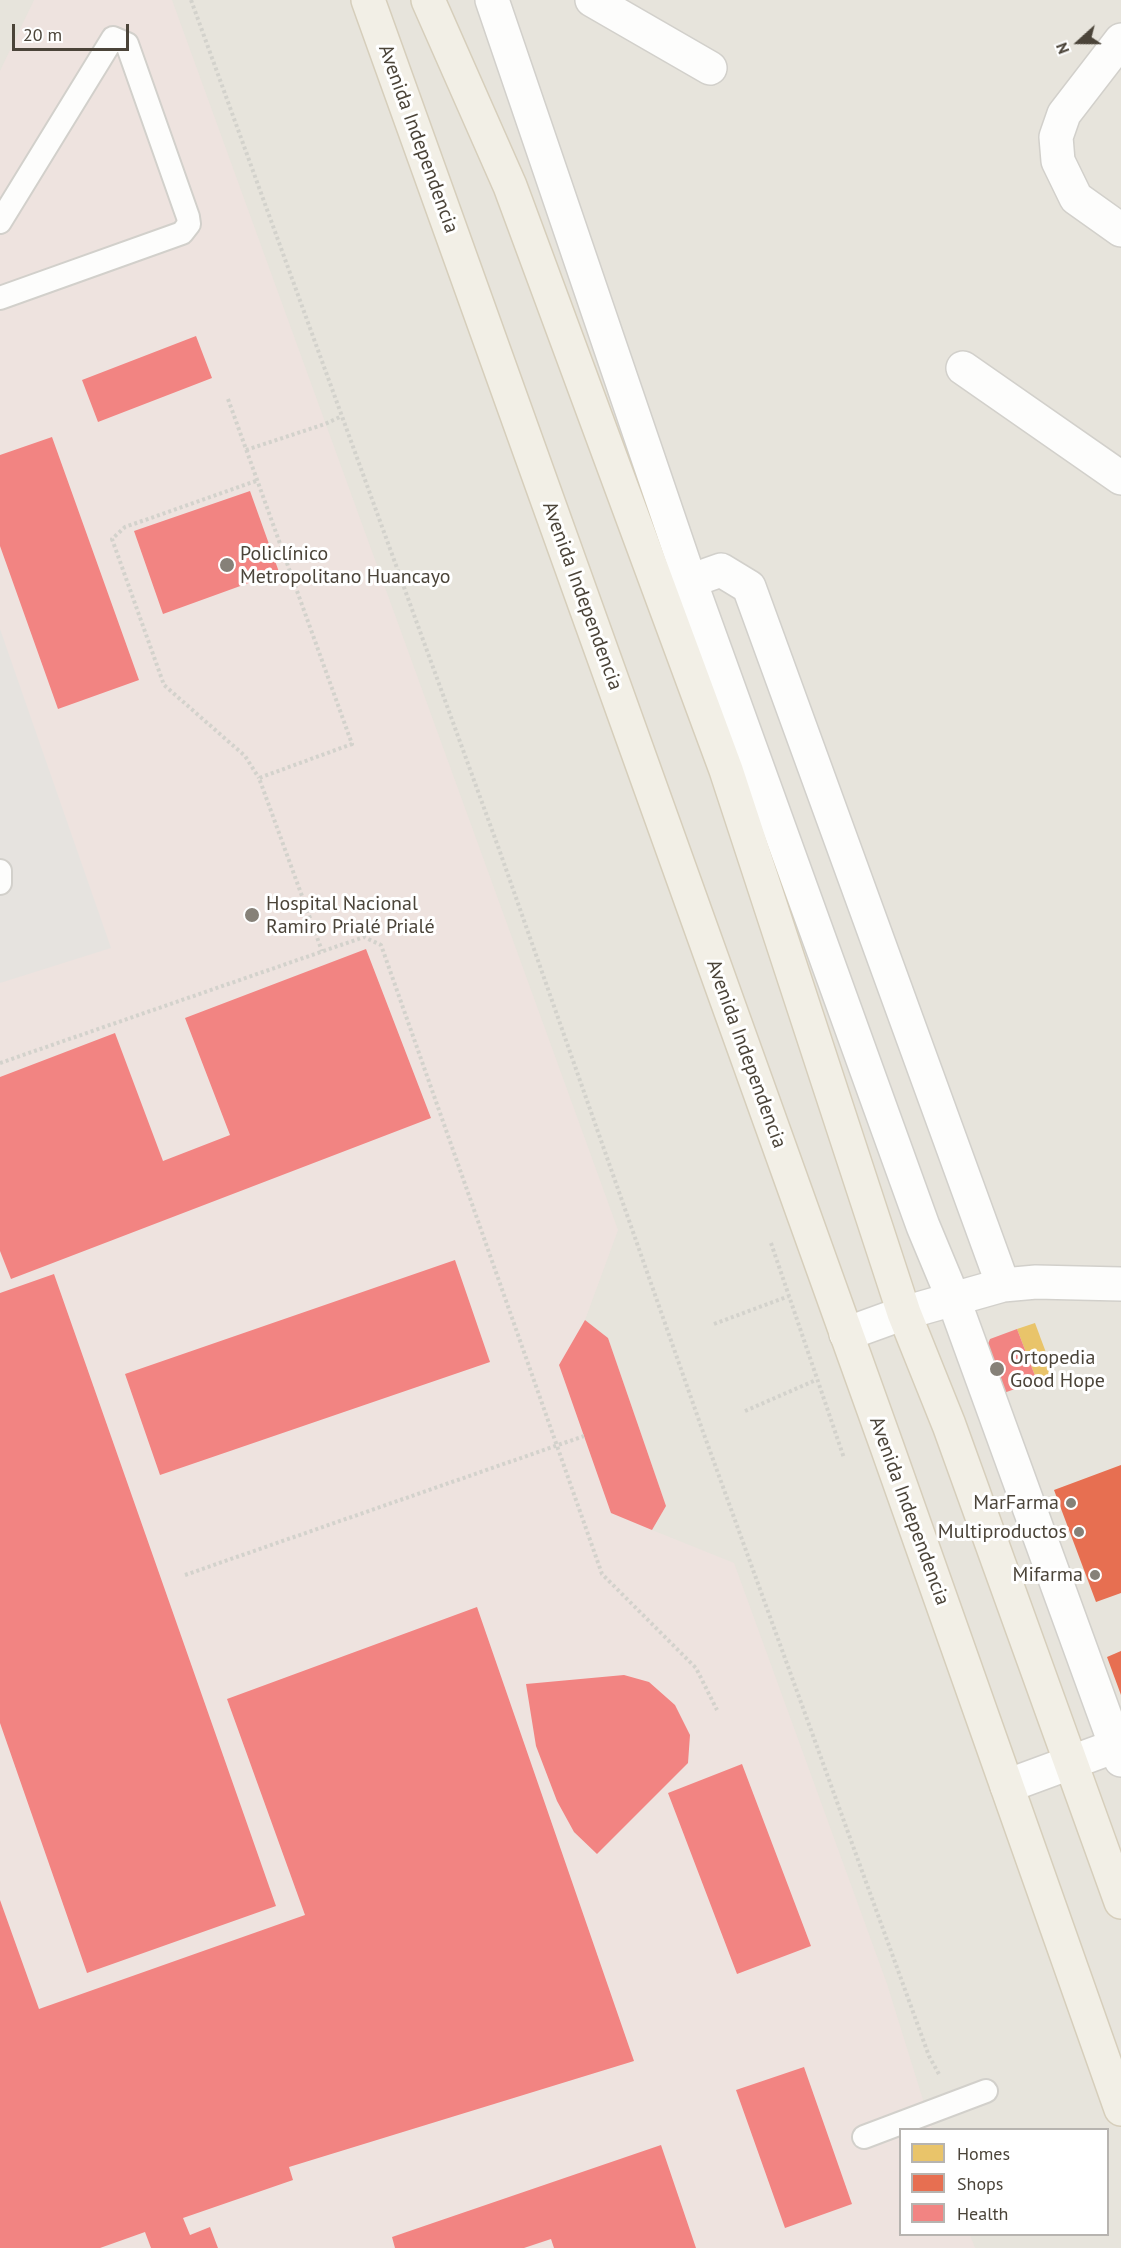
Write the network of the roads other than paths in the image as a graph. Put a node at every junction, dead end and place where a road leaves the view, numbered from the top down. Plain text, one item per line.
1 (368, 0) edge
2 (428, 0) edge
3 (492, 0) edge
4 (592, 0) edge
5 (1121, 40) edge
6 (710, 68) dead end
7 (0, 222) edge
8 (1121, 230) edge
9 (0, 298) edge
10 (963, 368) dead end
11 (1121, 478) edge
12 (690, 581) junction
13 (0, 871) edge
14 (0, 883) edge
15 (1121, 1284) edge
16 (1003, 1285) junction
17 (953, 1298) junction
18 (904, 1313) junction
19 (846, 1334) junction
20 (1119, 1750) edge
21 (1070, 1763) junction
22 (1007, 1786) junction
23 (1121, 1902) edge
24 (986, 2091) dead end
25 (1121, 2109) edge
26 (864, 2137) dead end

1 - 19 main road, Avenida Independencia
2 - 18 main road
3 - 12 street
4 - 6 street
5 - 8 street
7 - 9 lane
10 - 11 street
12 - 16 street
12 - 17 street
13 - 14 lane
15 - 16 street
16 - 17 street
17 - 18 street
17 - 20 street
18 - 19 street
18 - 21 main road
19 - 22 main road, Avenida Independencia
20 - 21 street
21 - 22 street
21 - 23 main road
22 - 25 main road, Avenida Independencia
24 - 26 lane

